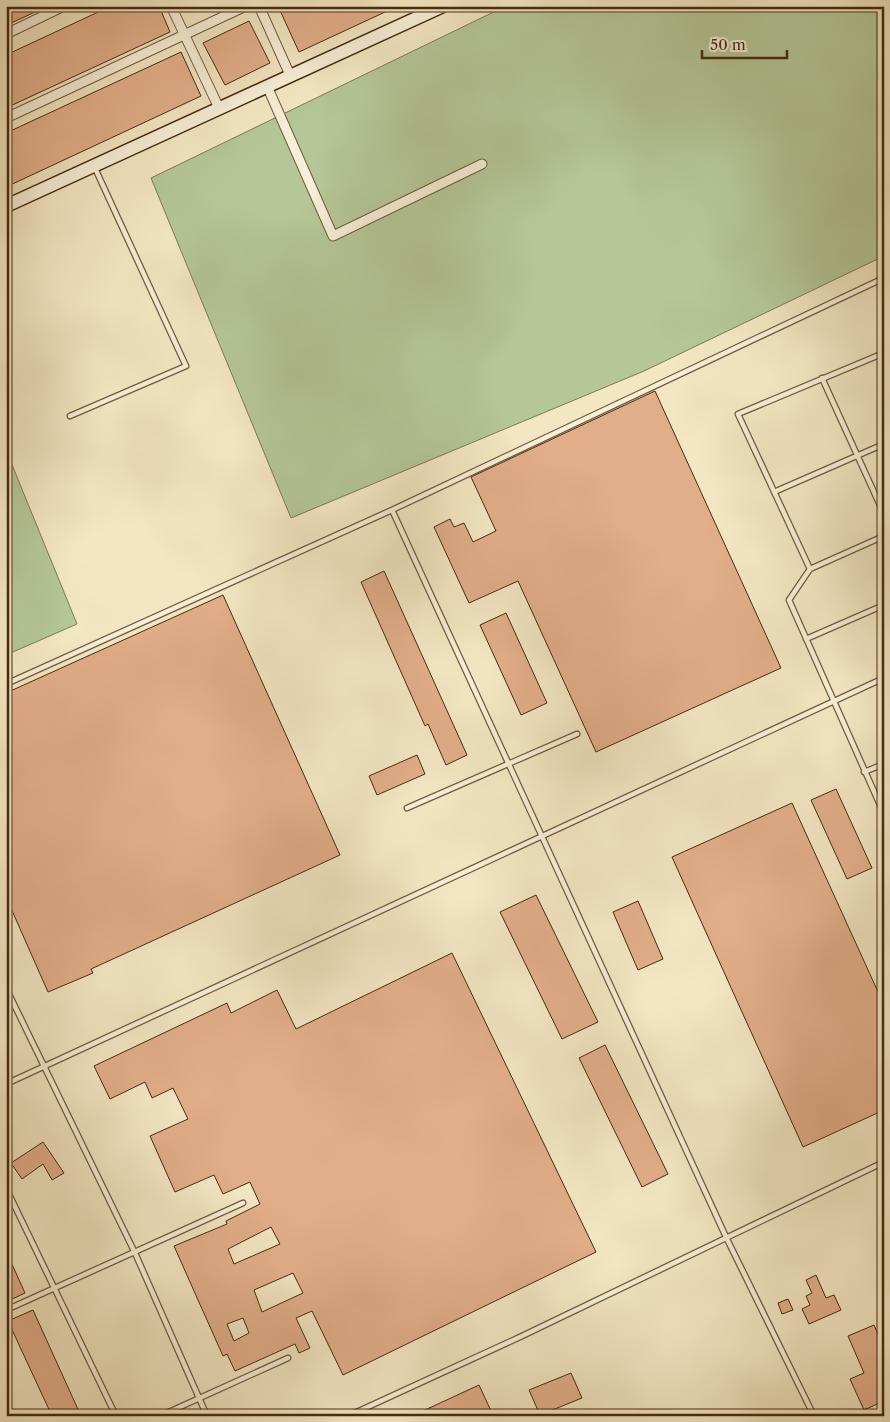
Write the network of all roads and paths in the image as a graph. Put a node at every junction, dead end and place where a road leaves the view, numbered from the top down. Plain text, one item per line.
1 (64, 6) edge
2 (171, 6) edge
3 (246, 6) edge
4 (258, 6) edge
5 (443, 6) edge
6 (6, 34) edge
7 (185, 35) junction
8 (290, 76) junction
9 (268, 86) junction
10 (219, 108) junction
11 (6, 118) edge
12 (482, 164) dead end
13 (93, 165) junction
14 (6, 206) edge
15 (884, 278) edge
16 (884, 353) edge
17 (822, 378) junction
18 (70, 416) dead end
19 (884, 444) edge
20 (858, 456) junction
21 (774, 492) junction
22 (392, 510) junction
23 (883, 511) edge
24 (884, 536) edge
25 (810, 569) junction
26 (884, 605) edge
27 (806, 639) junction
28 (884, 678) edge
29 (6, 684) edge
30 (832, 701) junction
31 (577, 734) dead end
32 (508, 764) junction
33 (884, 764) edge
34 (864, 772) junction
35 (407, 808) dead end
36 (884, 814) edge
37 (542, 836) junction
38 (7, 990) edge
39 (44, 1067) junction
40 (6, 1084) edge
41 (884, 1162) edge
42 (6, 1188) edge
43 (243, 1203) dead end
44 (726, 1237) junction
45 (134, 1253) junction
46 (55, 1286) junction
47 (6, 1310) edge
48 (288, 1358) dead end
49 (199, 1399) junction
50 (814, 1415) edge
51 (116, 1416) edge
52 (160, 1416) edge
53 (207, 1416) edge
54 (348, 1416) edge
55 (631, 1416) edge

1 - 6 street
2 - 7 street
3 - 7 street
4 - 8 street
5 - 8 street
7 - 10 street
7 - 11 street
8 - 9 street
9 - 10 street
9 - 12 street
10 - 13 street
13 - 14 street
13 - 18 lane
15 - 22 lane
16 - 17 lane
17 - 20 lane
17 - 21 lane
19 - 20 lane
20 - 21 lane
20 - 23 lane
21 - 25 lane
22 - 29 lane
22 - 32 lane
24 - 25 lane
25 - 27 lane
26 - 27 lane
27 - 30 lane
28 - 30 lane
30 - 34 lane
30 - 37 lane
31 - 32 lane
32 - 35 lane
32 - 37 lane
33 - 34 lane
34 - 36 lane
37 - 39 lane
37 - 44 lane
38 - 39 lane
39 - 40 lane
39 - 45 lane
41 - 44 lane
42 - 46 lane
43 - 45 lane
44 - 50 lane
44 - 54 lane
45 - 46 lane
45 - 49 lane
46 - 47 lane
46 - 51 lane
48 - 49 lane
49 - 52 lane
49 - 53 lane
50 - 55 lane

